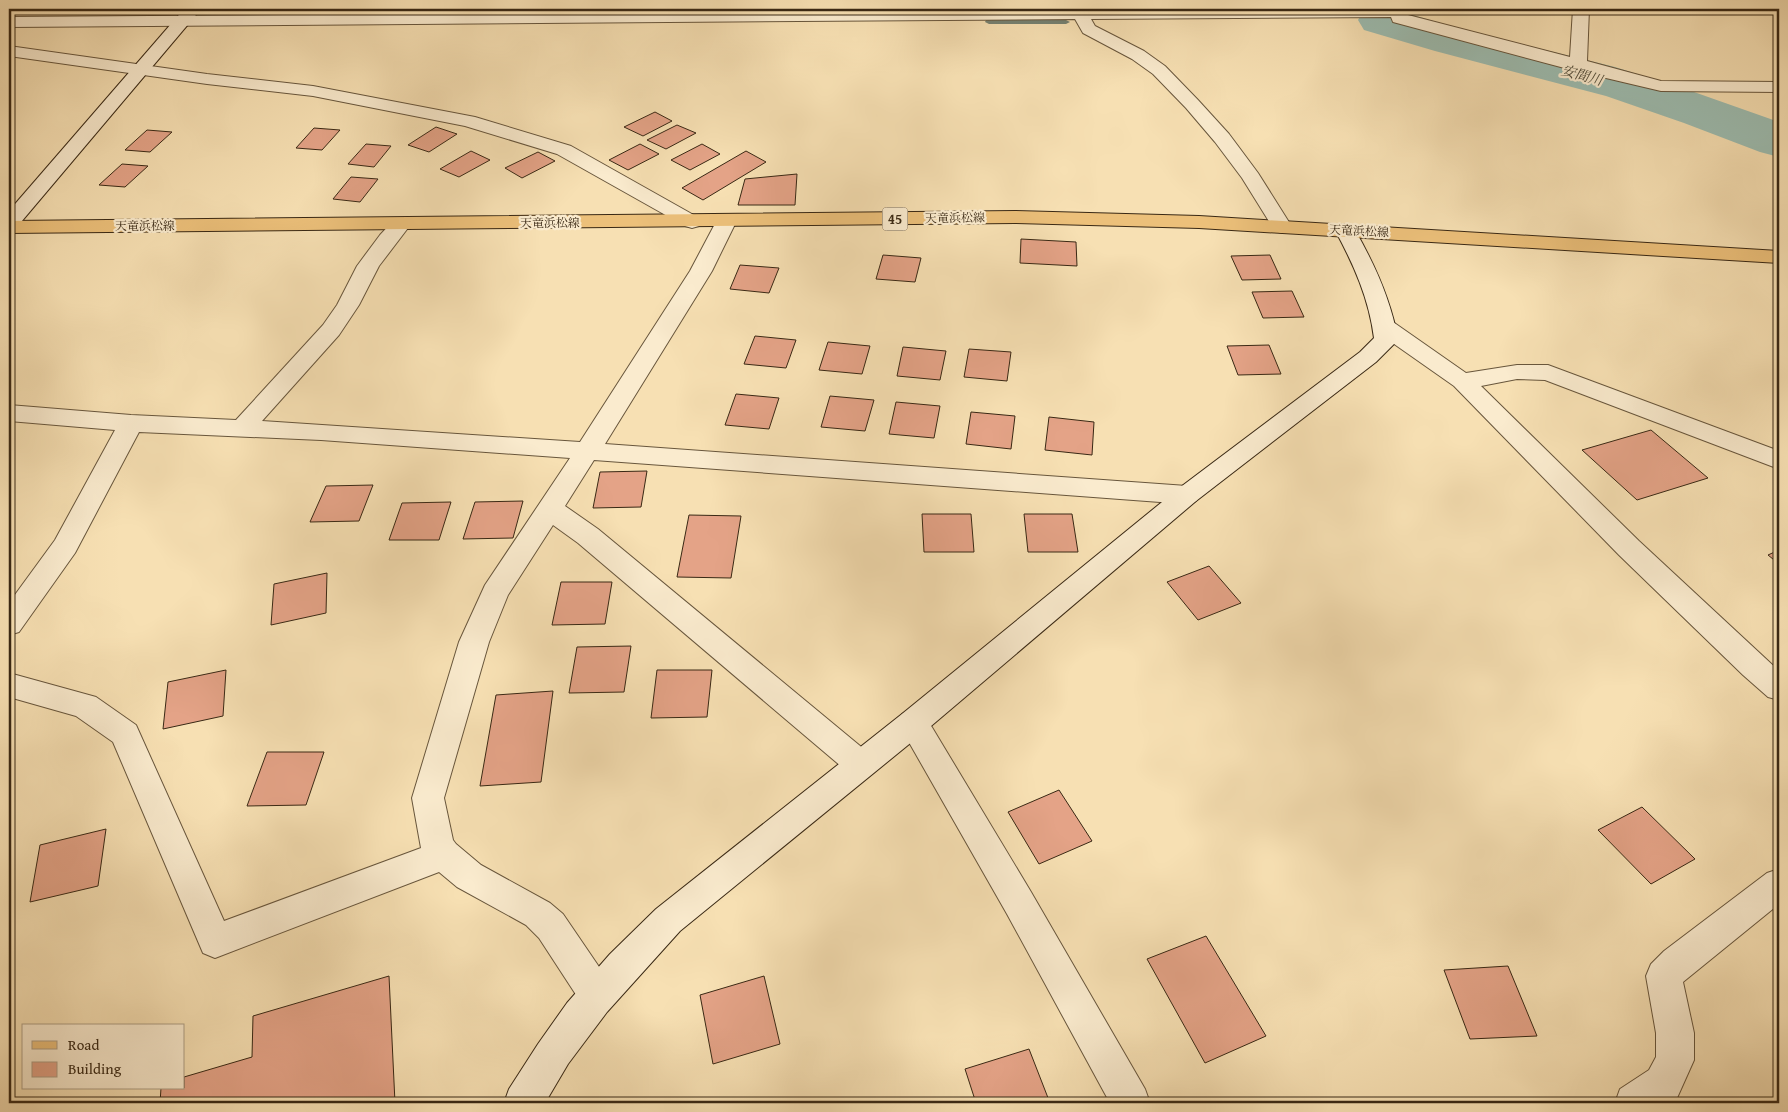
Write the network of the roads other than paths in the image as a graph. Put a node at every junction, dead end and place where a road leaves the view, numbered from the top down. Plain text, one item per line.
1 (1581, 9) edge
2 (1401, 11) edge
3 (1079, 12) edge
4 (188, 15) edge
5 (9, 22) edge
6 (9, 51) edge
7 (1578, 66) junction
8 (142, 69) junction
9 (1779, 87) edge
10 (727, 220) junction
11 (692, 222) junction
12 (401, 224) junction
13 (9, 226) edge
14 (1282, 227) junction
15 (1345, 230) junction
16 (1779, 257) edge
17 (1385, 327) junction
18 (1462, 381) junction
19 (9, 413) edge
20 (131, 423) junction
21 (243, 428) junction
22 (587, 451) junction
23 (1779, 460) edge
24 (1187, 495) junction
25 (550, 509) junction
26 (9, 624) edge
27 (9, 684) edge
28 (1779, 688) edge
29 (913, 723) junction
30 (860, 764) junction
31 (444, 855) junction
32 (1779, 884) edge
33 (597, 995) junction
34 (1657, 1097) edge
35 (523, 1103) edge
36 (1131, 1103) edge

1 - 7 street
2 - 3 street
2 - 7 street
3 - 4 street
3 - 14 street
4 - 5 street
4 - 8 street
6 - 8 street
7 - 9 street
8 - 11 street
8 - 13 street
10 - 11 main road, 天竜浜松線 / 45
10 - 14 main road, 天竜浜松線 / 45
10 - 22 street
11 - 12 main road, 天竜浜松線 / 45
12 - 13 main road, 天竜浜松線 / 45
12 - 21 street
14 - 15 main road, 天竜浜松線 / 45
15 - 16 main road, 天竜浜松線 / 45
15 - 17 street
17 - 18 street
17 - 24 street
18 - 23 street
18 - 28 street
19 - 20 street
20 - 21 street
20 - 26 street
21 - 22 street
22 - 24 street
22 - 25 street
24 - 29 street
25 - 30 street
25 - 31 street
27 - 31 street
29 - 30 street
29 - 36 street
30 - 33 street
31 - 33 street
32 - 34 street
33 - 35 street

